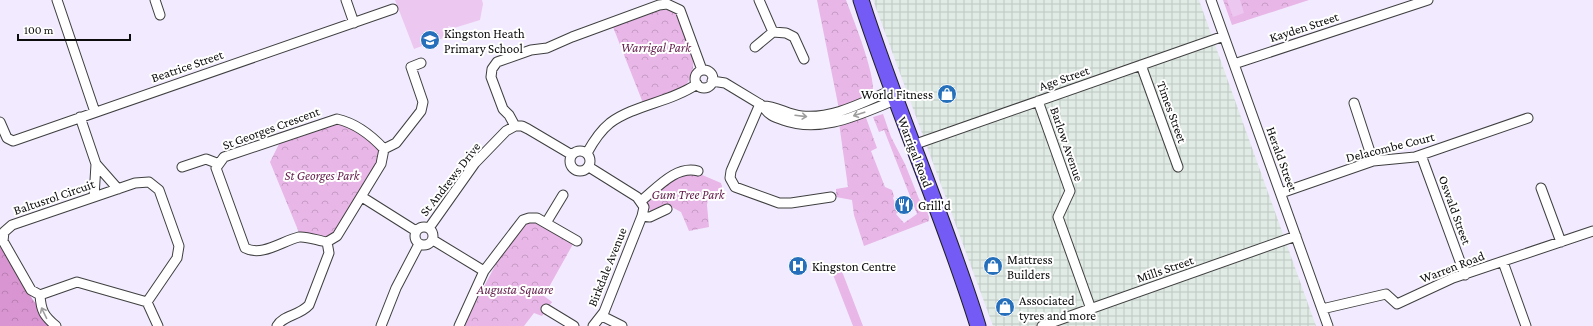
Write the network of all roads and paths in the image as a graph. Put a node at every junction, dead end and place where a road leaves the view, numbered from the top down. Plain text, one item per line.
1 (56, 0) edge
2 (155, 0) edge
3 (346, 0) edge
4 (759, 0) edge
5 (861, 0) edge
6 (1211, 0) edge
7 (1428, 0) edge
8 (678, 3) edge
9 (393, 9) dead end
10 (160, 15) dead end
11 (354, 23) junction
12 (773, 32) junction
13 (1224, 36) junction
14 (755, 47) dead end
15 (804, 59) dead end
16 (421, 64) dead end
17 (1234, 64) junction
18 (1141, 65) junction
19 (702, 70) junction
20 (712, 81) junction
21 (697, 84) junction
22 (894, 95) junction
23 (1038, 101) junction
24 (1354, 104) dead end
25 (762, 105) junction
26 (95, 112) junction
27 (80, 117) junction
28 (1528, 118) dead end
29 (0, 122) edge
30 (514, 126) junction
31 (913, 145) junction
32 (384, 149) junction
33 (587, 153) junction
34 (572, 155) junction
35 (1421, 155) junction
36 (1373, 161) junction
37 (96, 164) junction
38 (219, 164) junction
39 (182, 167) dead end
40 (589, 167) junction
41 (1178, 167) dead end
42 (698, 171) dead end
43 (1541, 188) dead end
44 (118, 189) junction
45 (1280, 193) junction
46 (563, 195) dead end
47 (94, 197) junction
48 (362, 197) junction
49 (831, 197) dead end
50 (641, 201) junction
51 (667, 209) dead end
52 (642, 216) junction
53 (546, 223) junction
54 (429, 228) junction
55 (416, 231) junction
56 (1593, 231) edge
57 (1296, 236) junction
58 (433, 240) junction
59 (577, 241) dead end
60 (327, 242) junction
61 (1561, 242) junction
62 (419, 244) junction
63 (1503, 262) junction
64 (484, 271) junction
65 (1464, 274) junction
66 (40, 295) junction
67 (147, 302) junction
68 (1091, 308) junction
69 (546, 309) dead end
70 (1322, 309) junction
71 (602, 316) junction
72 (56, 326) edge
73 (158, 326) edge
74 (277, 326) edge
75 (381, 326) edge
76 (459, 326) edge
77 (574, 326) edge
78 (593, 326) edge
79 (622, 326) edge
80 (978, 326) edge
81 (1042, 326) edge
82 (1328, 326) edge
83 (1526, 326) edge

1 - 26 street
2 - 10 street
3 - 11 street
4 - 12 street
5 - 22 highway, Warrigal Road
6 - 13 street, Herald Street
7 - 17 street, Kayden Street
8 - 19 street
8 - 30 street
9 - 11 street, Beatrice Street
11 - 26 street, Beatrice Street
12 - 14 street
12 - 15 street
13 - 17 street, Herald Street
13 - 18 street, Age Street
16 - 32 street
17 - 45 street, Herald Street
18 - 23 street, Age Street
18 - 41 street, Times Street
19 - 20 street
19 - 21 street
20 - 21 street
20 - 25 street
21 - 33 street
22 - 25 street
22 - 31 highway, Warrigal Road
23 - 31 street, Age Street
23 - 68 street, Barlow Avenue
24 - 36 street
25 - 49 street
26 - 27 street, Beatrice Street
27 - 29 street, Beatrice Street
27 - 37 street
28 - 35 street, Delacombe Court
30 - 34 street
30 - 54 street, St Andrews Drive
31 - 80 highway, Warrigal Road
32 - 38 street, St Georges Crescent
32 - 48 street
33 - 34 street
33 - 40 street
34 - 40 street
35 - 36 street, Delacombe Court
35 - 65 street, Oswald Street
36 - 45 street, Delacombe Court
37 - 44 street
37 - 47 street
38 - 39 street
38 - 60 street, St Georges Crescent
40 - 50 street
42 - 50 street
43 - 61 street
44 - 47 street, Baltusrol Circuit
44 - 67 street, Baltusrol Circuit
45 - 57 street, Herald Street
46 - 53 street
47 - 66 street, Baltusrol Circuit
48 - 55 street
48 - 60 street
50 - 52 street, Birkdale Avenue
51 - 52 street
52 - 71 street, Birkdale Avenue
53 - 59 street
53 - 64 street
54 - 55 street
54 - 58 street
55 - 62 street
56 - 61 street, Warren Road
57 - 68 street, Mills Street
57 - 70 street, Herald Street
58 - 62 street
58 - 64 street
60 - 74 street
61 - 63 street, Warren Road
62 - 75 street
63 - 65 street, Warren Road
63 - 83 street
64 - 76 street
65 - 70 street, Warren Road
66 - 67 street
72 -> 66 street
67 - 73 street
68 - 81 street, Mills Street
69 - 77 street
70 - 82 street, Herald Street
71 - 78 street, Birkdale Avenue
71 - 79 street

